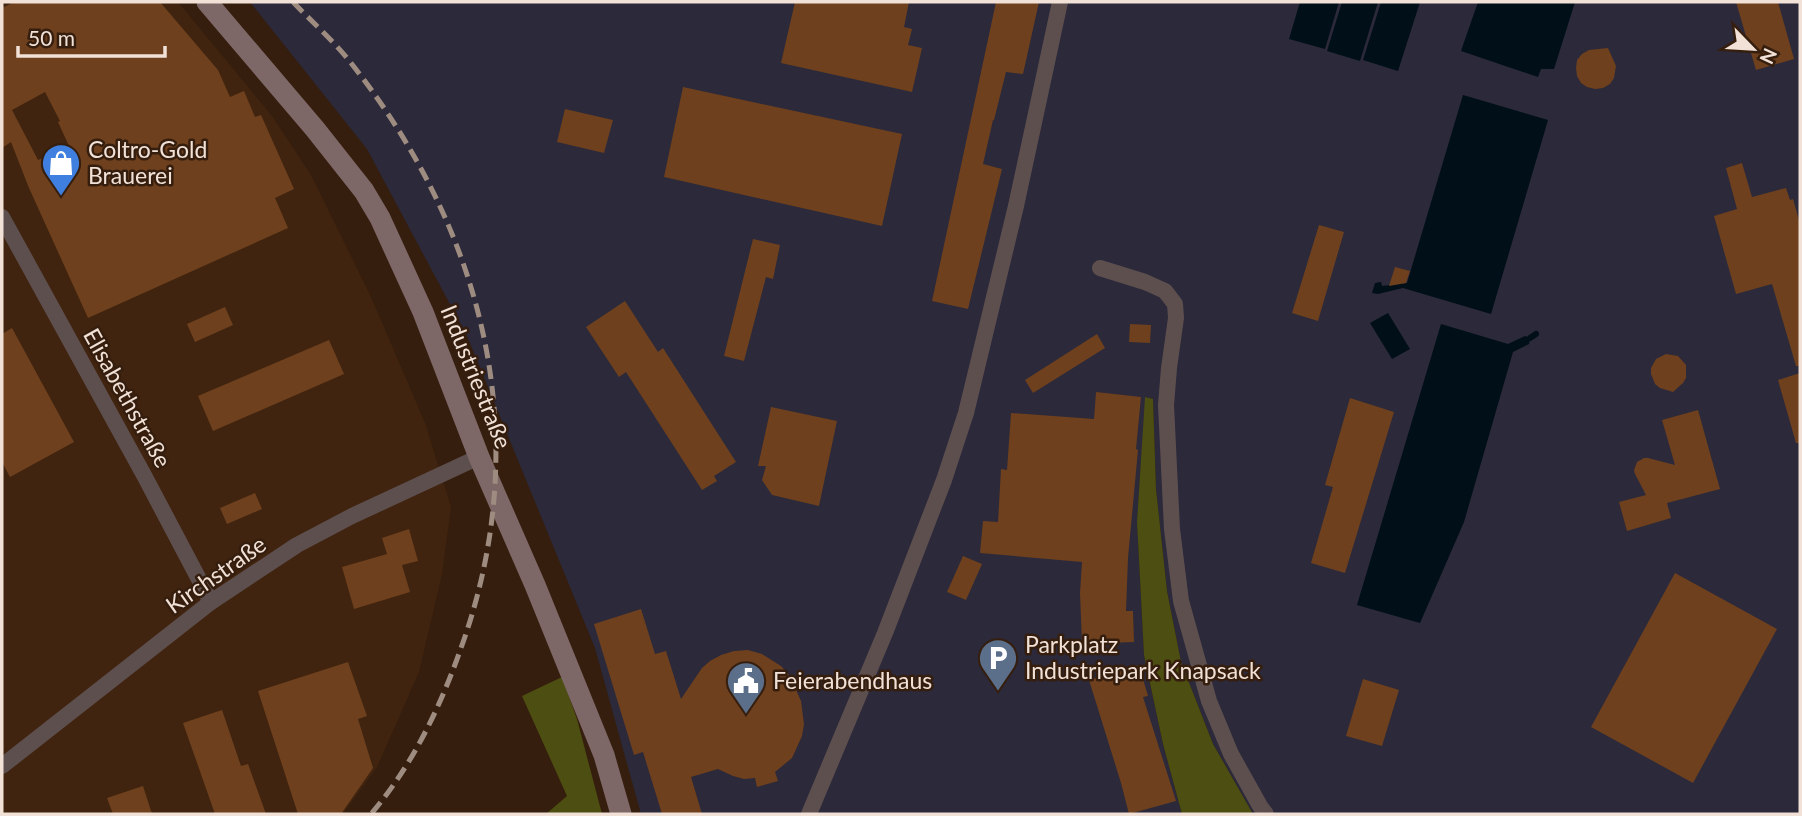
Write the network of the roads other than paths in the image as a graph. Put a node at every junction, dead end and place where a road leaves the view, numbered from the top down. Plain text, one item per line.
1 (207, 2) edge
2 (1060, 2) edge
3 (2, 217) edge
4 (1100, 268) dead end
5 (479, 457) junction
6 (211, 602) junction
7 (2, 766) edge
8 (621, 814) edge
9 (809, 814) edge
10 (1266, 814) edge

1 - 5 main road, Industriestraße
2 - 9 street
3 - 6 street, Elisabethstraße
4 - 10 street
5 - 6 street, Kirchstraße
5 - 8 main road, Industriestraße
6 - 7 street, Kirchstraße

